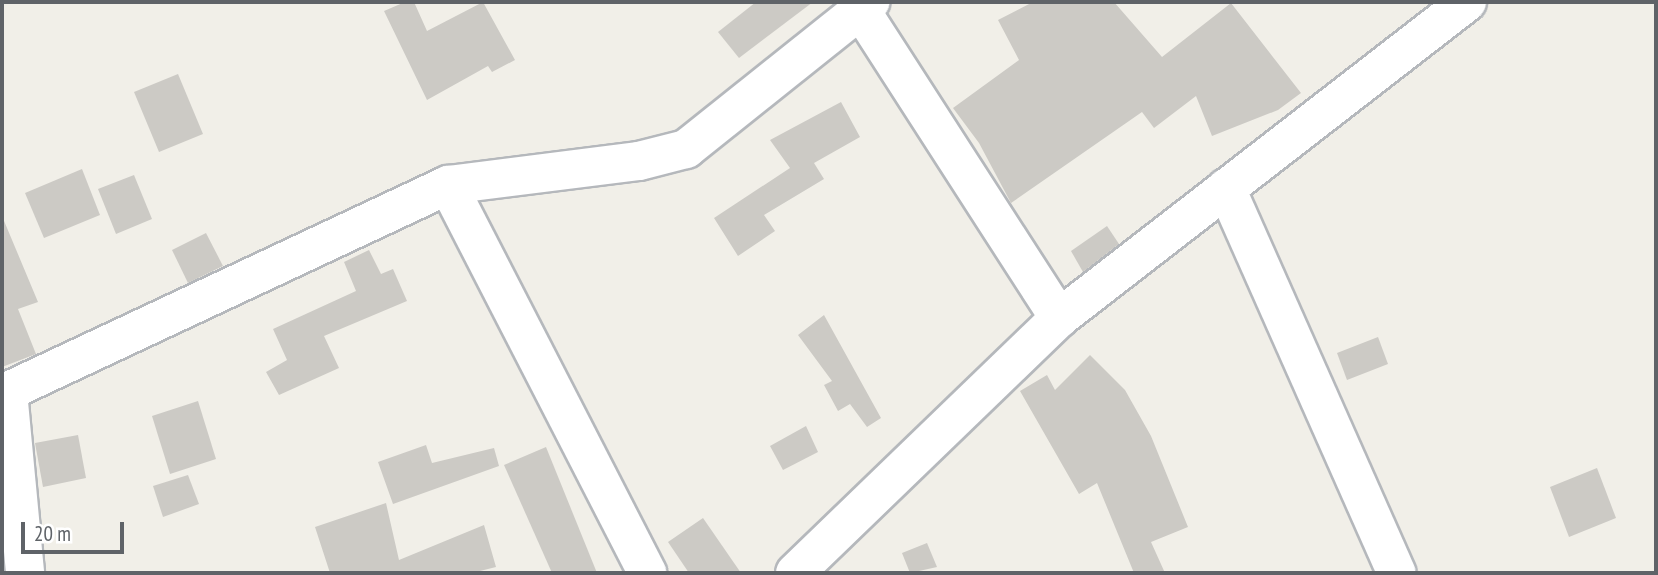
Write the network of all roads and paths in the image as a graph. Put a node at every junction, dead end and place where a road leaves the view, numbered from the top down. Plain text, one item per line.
1 (1464, 3) edge
2 (865, 6) edge
3 (448, 185) junction
4 (1226, 188) junction
5 (1059, 318) junction
6 (4, 392) edge
7 (25, 573) edge
8 (647, 573) edge
9 (795, 573) edge
10 (1397, 573) edge

1 - 4 street
2 - 3 street
2 - 5 street
3 - 6 street
3 - 8 street
4 - 5 street
4 - 10 street
5 - 9 street
6 - 7 street

